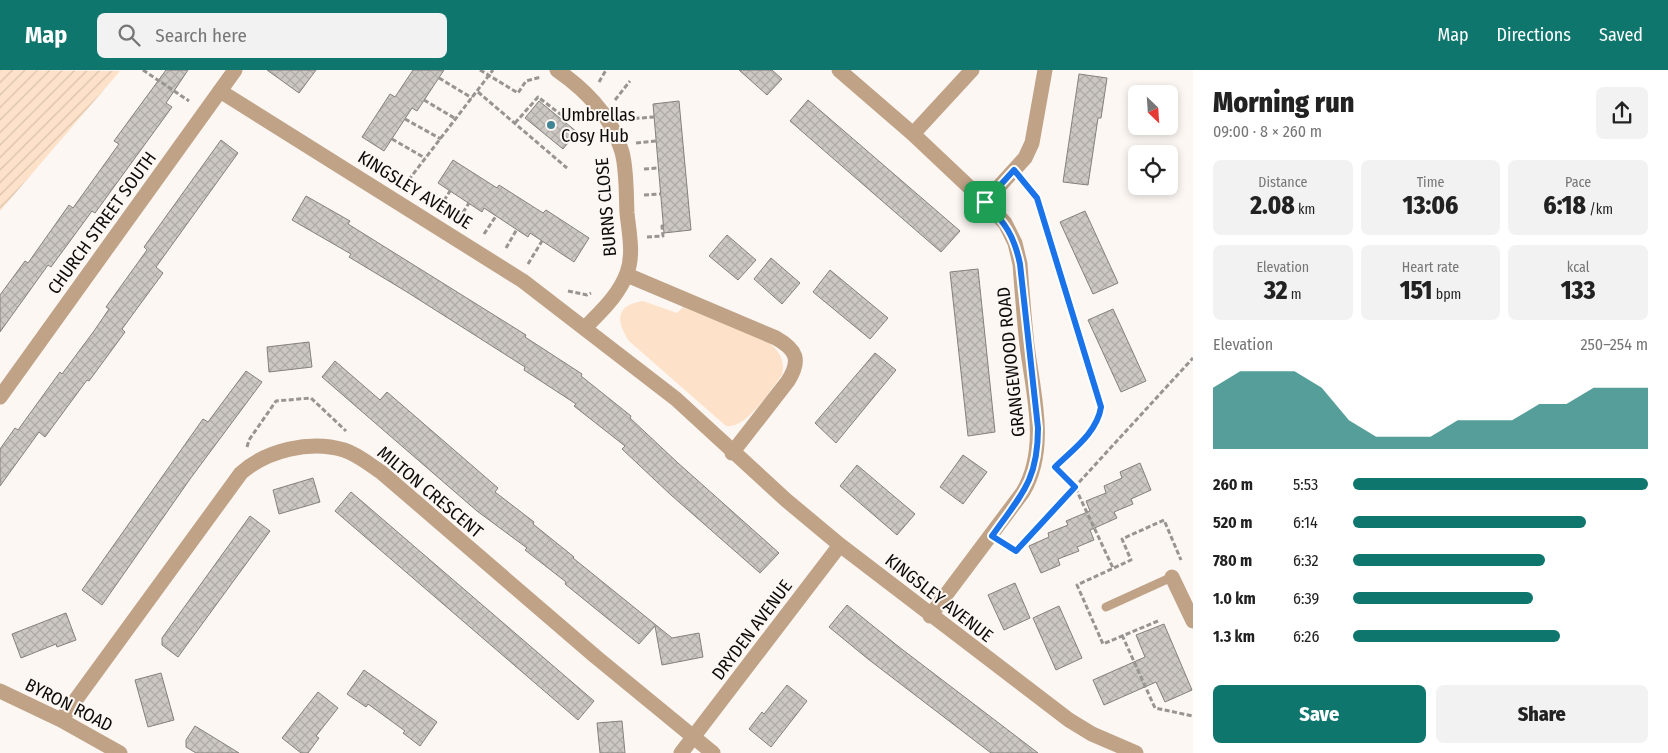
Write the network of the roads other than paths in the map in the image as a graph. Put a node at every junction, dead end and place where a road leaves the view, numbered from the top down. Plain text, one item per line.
1 (234, 70) edge
2 (839, 70) edge
3 (972, 70) edge
4 (1045, 70) edge
5 (552, 74) edge
6 (220, 91) junction
7 (913, 134) junction
8 (985, 202) junction
9 (626, 274) junction
10 (586, 327) junction
11 (0, 397) edge
12 (732, 453) junction
13 (840, 545) junction
14 (1172, 577) joint
15 (1106, 607) dead end
16 (930, 616) junction
17 (1193, 621) edge
18 (0, 691) edge
19 (61, 720) junction
20 (693, 737) junction
21 (120, 753) edge
22 (681, 753) edge
23 (713, 753) edge
24 (1136, 753) edge

1 - 6 street, CHURCH STREET SOUTH
2 - 7 street, GRANGEWOOD ROAD
3 - 7 street
4 - 8 street
5 - 9 street, BURNS CLOSE
6 - 10 street, KINGSLEY AVENUE
6 - 11 street, CHURCH STREET SOUTH
7 - 8 street, GRANGEWOOD ROAD
8 - 16 street, GRANGEWOOD ROAD
9 - 10 street
9 - 12 street
10 - 12 street, KINGSLEY AVENUE
12 - 13 street, KINGSLEY AVENUE
13 - 16 street, KINGSLEY AVENUE
13 - 20 street, DRYDEN AVENUE
14 - 15 lane
14 - 17 street
16 - 24 street, KINGSLEY AVENUE
18 - 19 street, BYRON ROAD
19 - 20 street, MILTON CRESCENT
19 - 21 street, BYRON ROAD
20 - 22 street, DRYDEN AVENUE
20 - 23 street

